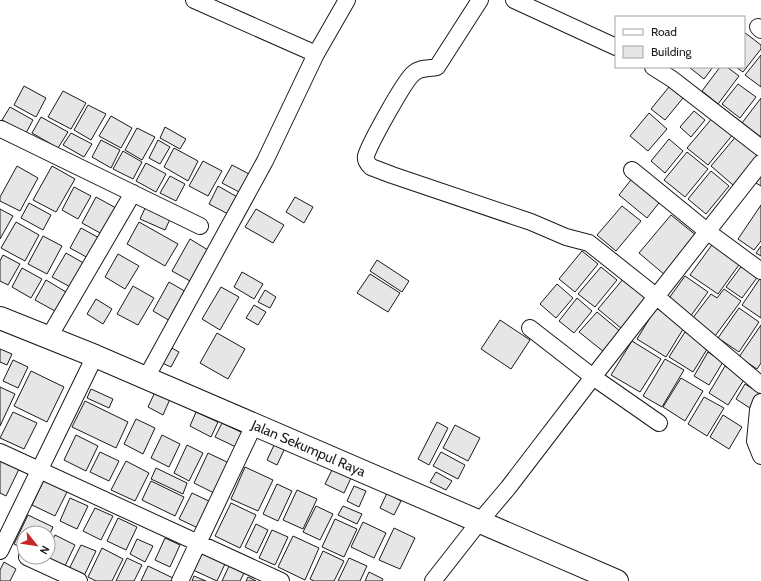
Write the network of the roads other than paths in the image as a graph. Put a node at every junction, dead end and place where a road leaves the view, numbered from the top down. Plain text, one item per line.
1 (194, 0) edge
2 (347, 0) edge
3 (480, 0) edge
4 (514, 0) edge
5 (615, 47) edge
6 (316, 54) junction
7 (655, 68) edge
8 (1, 129) dead end
9 (761, 148) edge
10 (761, 163) edge
11 (632, 170) dead end
12 (133, 193) junction
13 (200, 226) dead end
14 (708, 232) junction
15 (761, 271) edge
16 (657, 297) junction
17 (0, 318) edge
18 (530, 328) dead end
19 (49, 337) junction
20 (96, 356) junction
21 (593, 377) junction
22 (146, 378) junction
23 (761, 385) edge
24 (761, 402) edge
25 (659, 423) dead end
26 (254, 425) junction
27 (0, 452) edge
28 (761, 456) edge
29 (40, 470) junction
30 (480, 521) junction
31 (198, 543) junction
32 (1, 547) edge
33 (16, 553) edge
34 (44, 565) edge
35 (78, 581) edge
36 (180, 581) edge
37 (281, 581) edge
38 (433, 581) edge
39 (616, 581) edge

1 - 6 street
2 - 6 street
3 - 16 street
4 - 5 street
6 - 22 street
7 - 9 street
8 - 12 street
10 - 14 street
11 - 14 street
12 - 13 street
12 - 19 street
14 - 15 street
14 - 16 street
16 - 21 street
16 - 23 street
17 - 19 main road, Jalan Sekumpul Raya
18 - 21 street
19 - 20 main road, Jalan Sekumpul Raya
20 - 22 main road, Jalan Sekumpul Raya
20 - 29 street
21 - 25 street
21 - 30 street
22 - 26 main road, Jalan Sekumpul Raya
24 - 28 street
26 - 30 main road, Jalan Sekumpul Raya
26 - 31 street
27 - 29 street
29 - 31 street
29 - 32 street
30 - 38 street
30 - 39 main road, Jalan Sekumpul Raya
31 - 36 street
31 - 37 street
32 - 33 street
34 - 35 street

